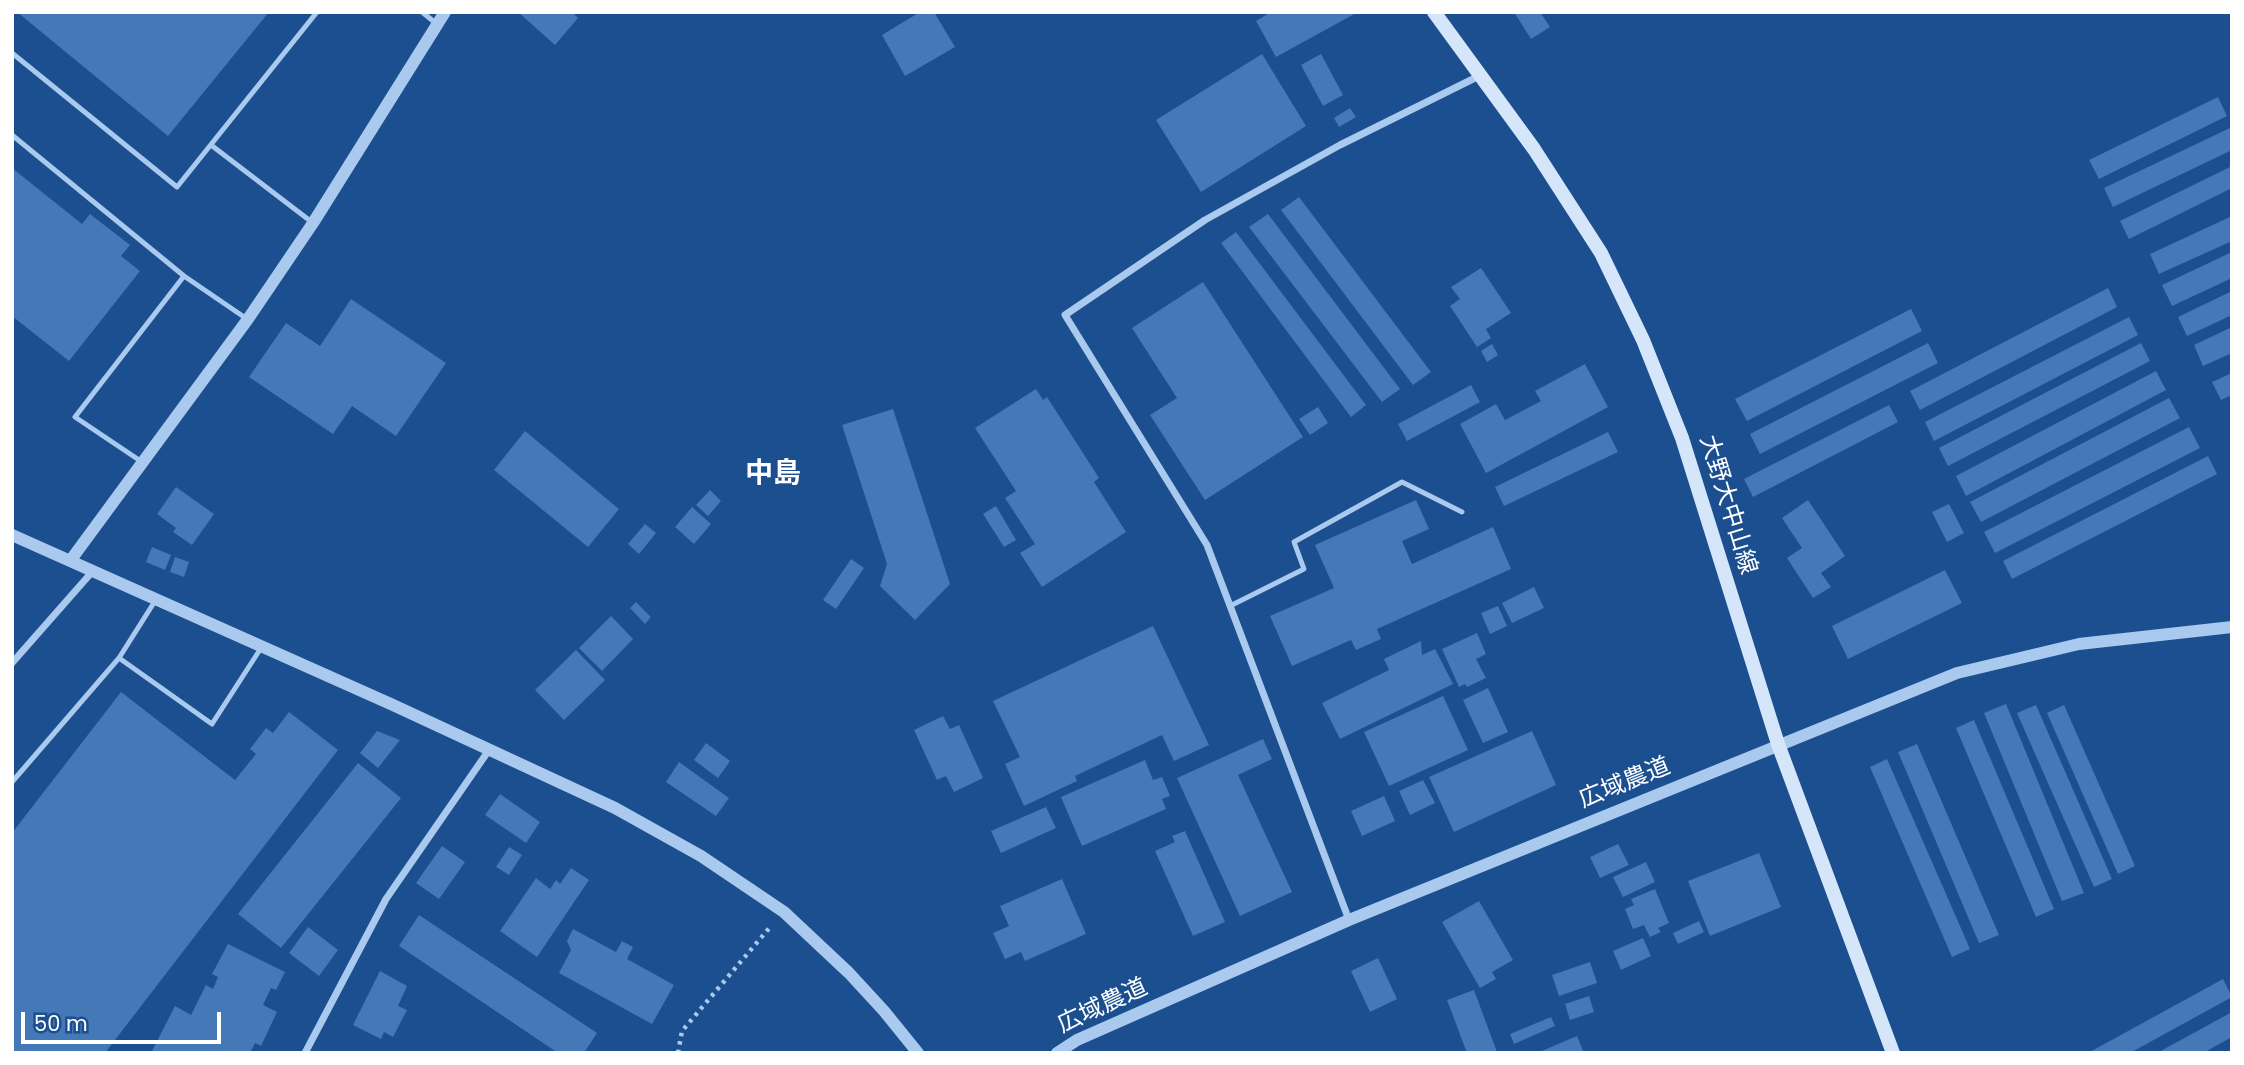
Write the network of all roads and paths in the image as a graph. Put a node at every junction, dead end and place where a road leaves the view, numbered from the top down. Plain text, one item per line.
1 (317, 12) edge
2 (422, 12) edge
3 (445, 12) edge
4 (1434, 12) edge
5 (438, 25) junction
6 (12, 52) edge
7 (1479, 76) junction
8 (12, 135) edge
9 (211, 145) junction
10 (313, 223) junction
11 (184, 276) junction
12 (248, 319) junction
13 (142, 462) junction
14 (1462, 512) dead end
15 (12, 536) edge
16 (70, 561) junction
17 (92, 572) junction
18 (156, 600) junction
19 (1230, 606) junction
20 (2232, 627) edge
21 (261, 648) junction
22 (119, 658) junction
23 (12, 663) edge
24 (1778, 744) junction
25 (489, 750) junction
26 (12, 782) edge
27 (784, 912) junction
28 (1349, 920) junction
29 (305, 1053) edge
30 (678, 1053) edge
31 (918, 1053) edge
32 (1057, 1053) edge
33 (1893, 1053) edge

1 - 9 lane
2 - 5 lane
3 - 5 street
4 - 7 main road, 大野大中山線
5 - 10 street
6 - 9 lane
7 - 19 street
7 - 24 main road, 大野大中山線
8 - 11 lane
9 - 10 lane
10 - 12 street
11 - 12 lane
11 - 13 lane
12 - 13 street
13 - 16 street
14 - 19 lane
15 - 16 street
16 - 17 street
17 - 18 street
17 - 23 street
18 - 21 street
18 - 22 lane
19 - 28 street
20 - 24 street, 広域農道
21 - 22 lane
21 - 25 street
22 - 26 lane
24 - 28 street, 広域農道
24 - 33 main road, 大野大中山線
25 - 27 street
25 - 29 street
27 - 30 path
27 - 31 street
28 - 32 street, 広域農道

